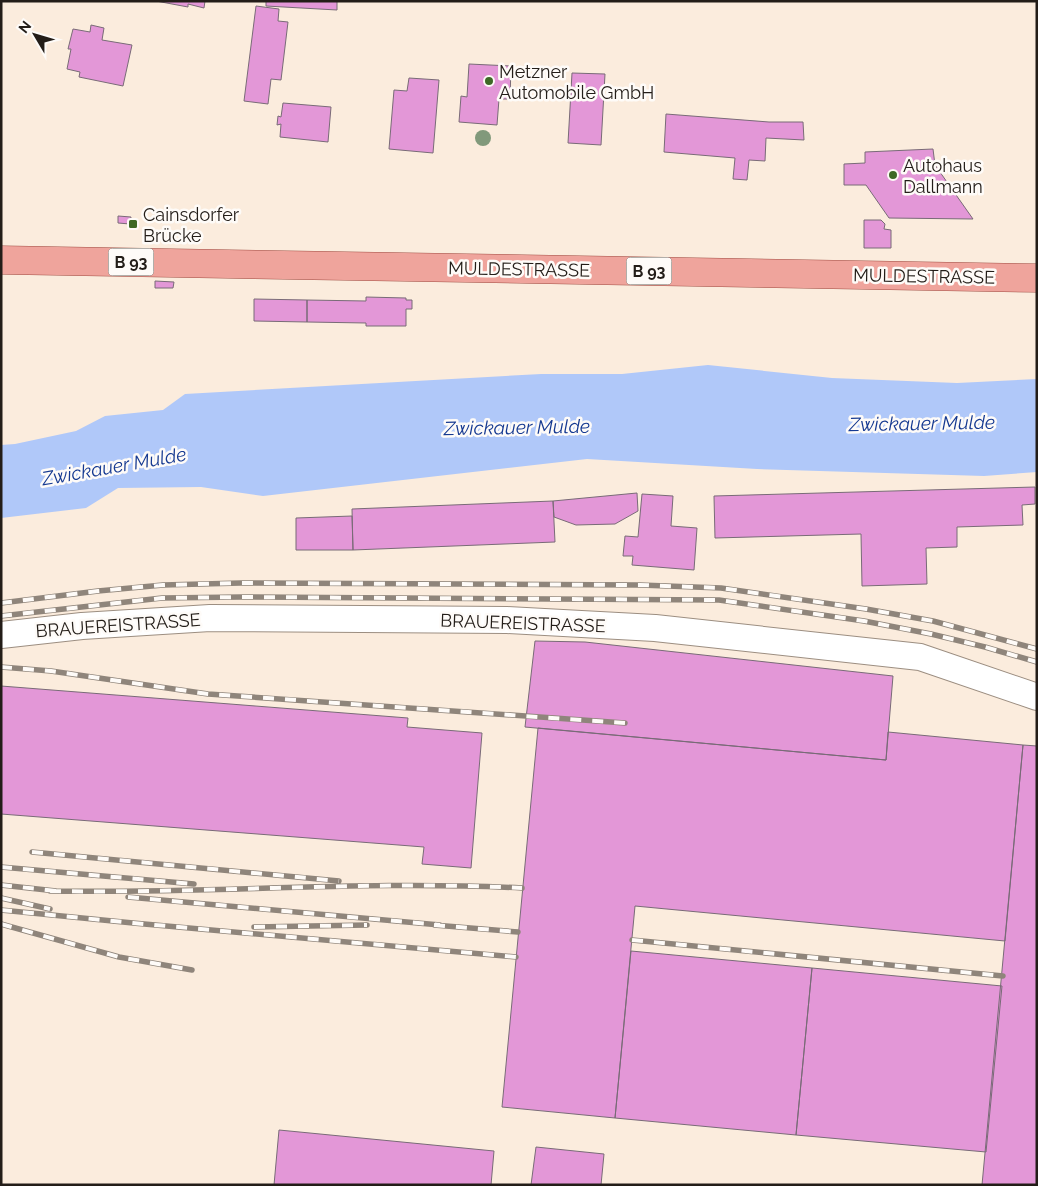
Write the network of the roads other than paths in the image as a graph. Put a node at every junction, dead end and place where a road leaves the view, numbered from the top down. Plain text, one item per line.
1 (1, 260) edge
2 (1037, 278) edge
3 (1, 635) edge
4 (1037, 697) edge

1 - 2 main road, MULDESTRASSE / B 93
3 - 4 street, BRAUEREISTRASSE

